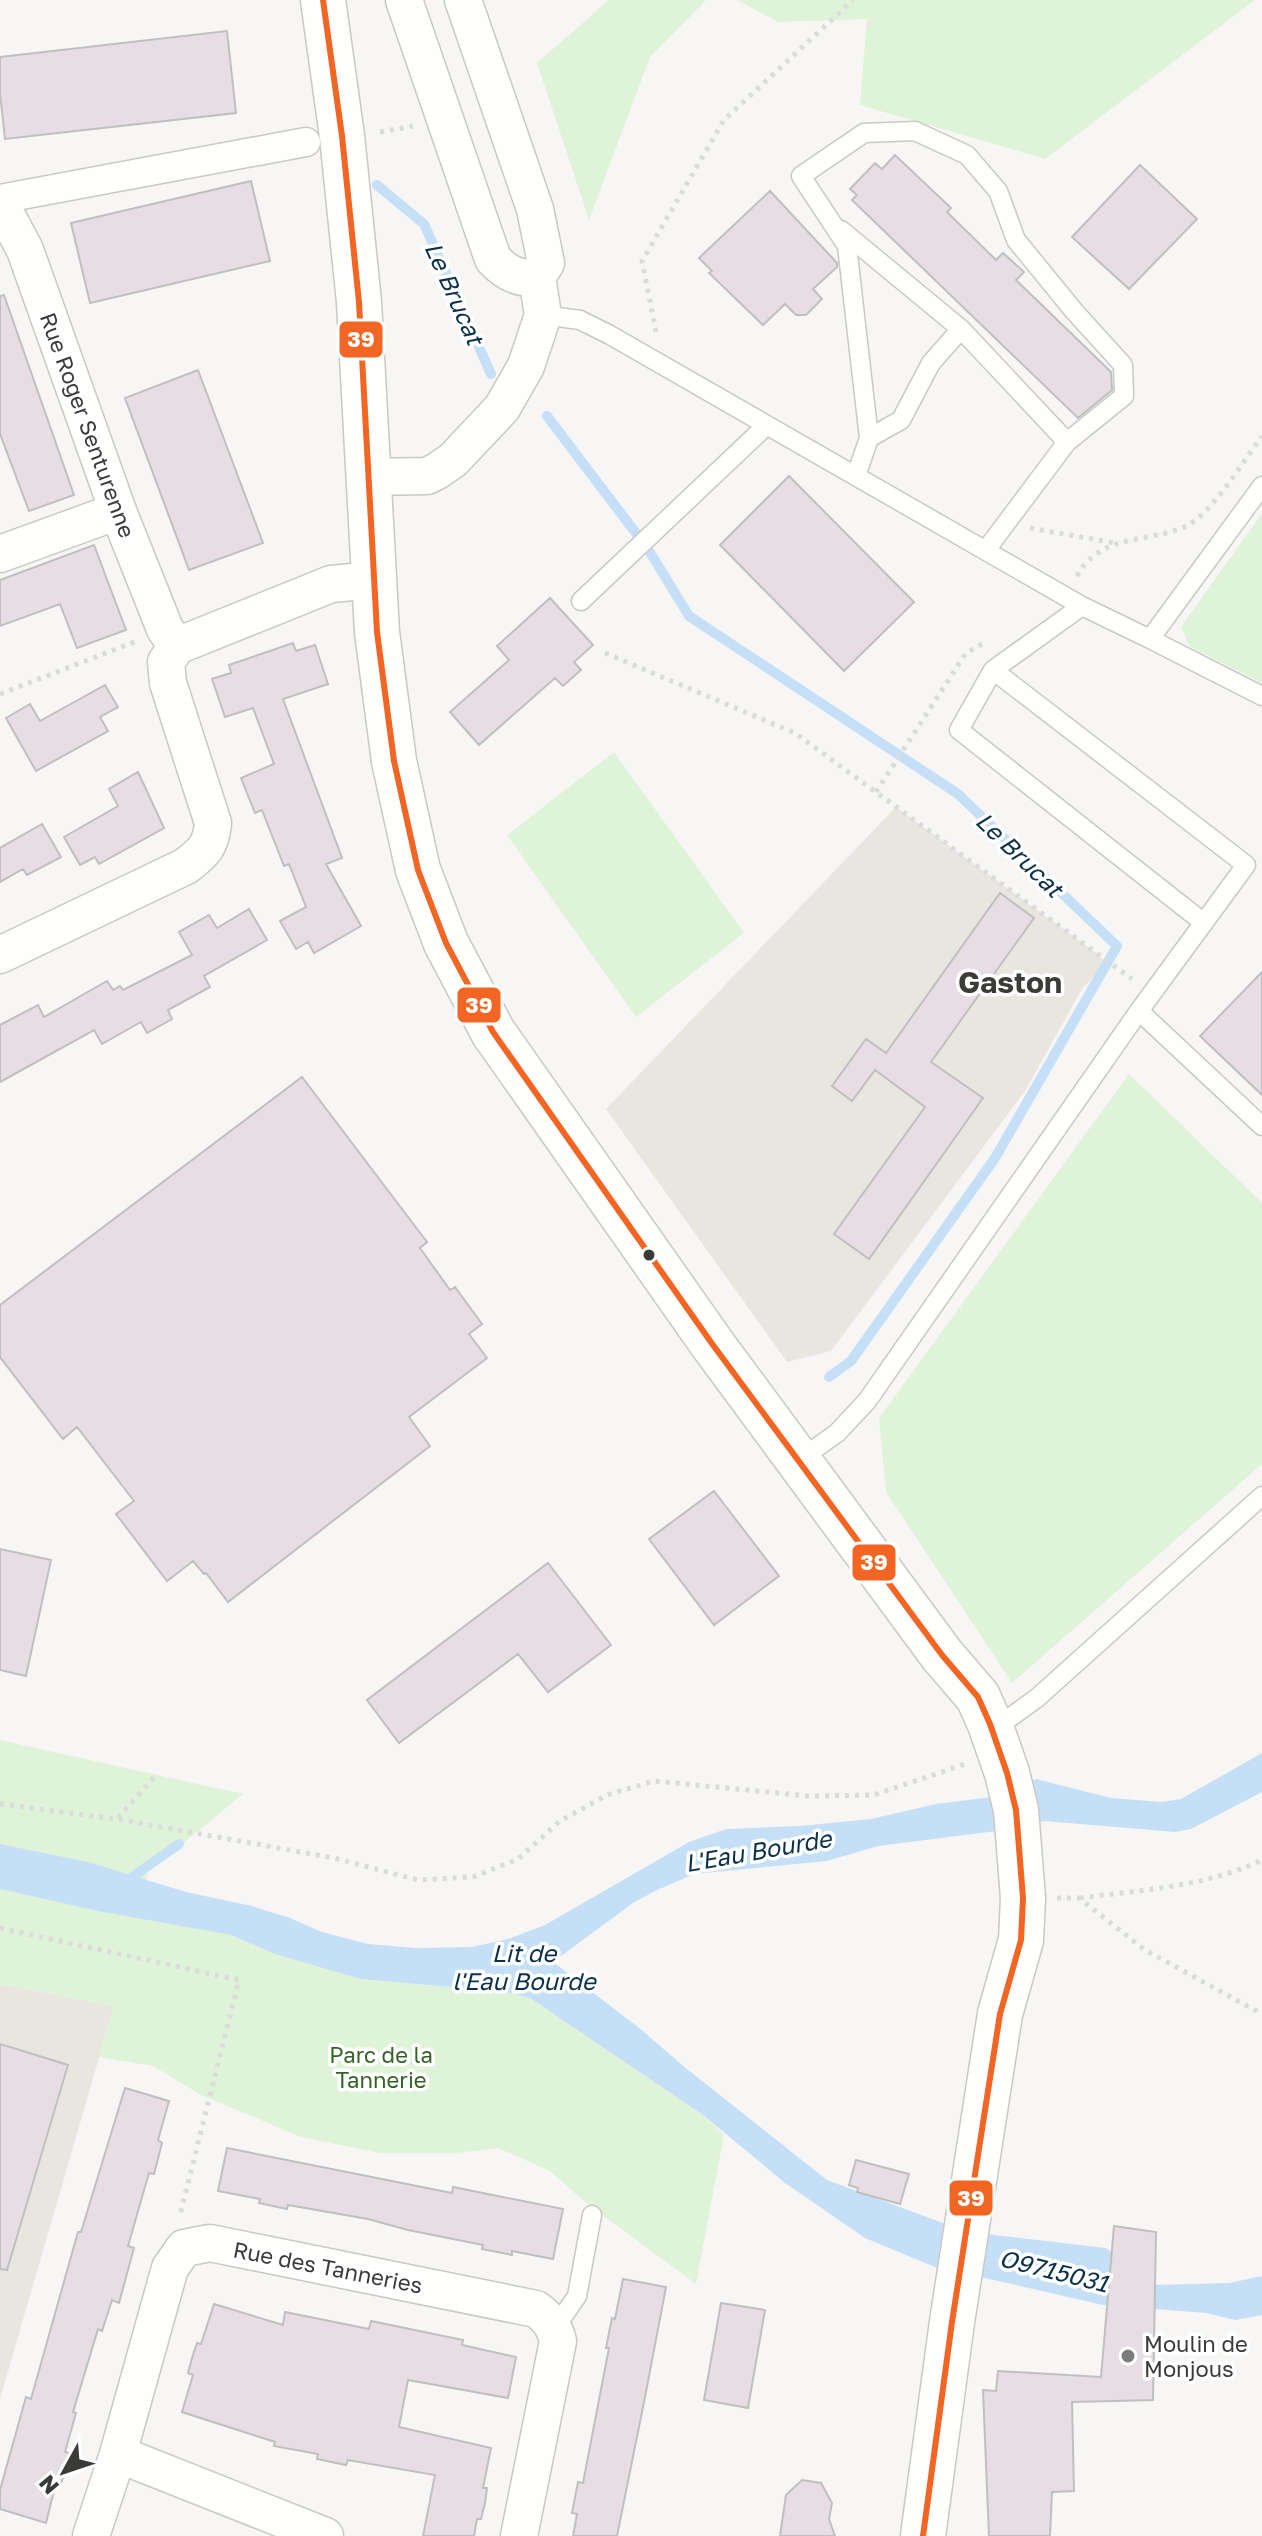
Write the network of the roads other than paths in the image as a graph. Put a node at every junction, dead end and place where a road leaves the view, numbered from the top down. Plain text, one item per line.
1 (323, 0) edge
2 (404, 0) edge
3 (463, 0) edge
4 (306, 142) dead end
5 (0, 201) edge
6 (833, 224) junction
7 (537, 277) junction
8 (543, 315) junction
9 (961, 329) junction
10 (767, 425) junction
11 (869, 438) junction
12 (1067, 442) junction
13 (856, 476) junction
14 (369, 477) junction
15 (1262, 486) edge
16 (118, 511) junction
17 (986, 550) junction
18 (0, 554) edge
19 (374, 580) junction
20 (581, 601) dead end
21 (1074, 601) junction
22 (171, 638) junction
23 (1150, 639) junction
24 (993, 670) junction
25 (1262, 696) edge
26 (1204, 923) junction
27 (0, 955) edge
28 (1139, 1011) junction
29 (1262, 1126) edge
30 (799, 1460) junction
31 (1262, 1496) edge
32 (942, 1655) junction
33 (990, 1724) junction
34 (986, 1771) junction
35 (592, 2215) dead end
36 (555, 2328) junction
37 (118, 2454) junction
38 (91, 2536) edge
39 (325, 2536) edge
40 (519, 2536) edge
41 (923, 2536) edge

1 - 14 street
2 - 7 street
3 - 7 street
4 - 5 street
5 - 16 street, Rue Roger Senturenne
6 - 9 lane
6 - 11 lane
6 - 12 lane
7 - 8 street
8 - 10 lane
8 - 14 street
9 - 11 lane
9 - 12 lane
10 - 13 lane
10 - 20 lane
11 - 13 lane
12 - 17 lane
13 - 17 lane
14 - 19 street
15 - 23 lane
16 - 18 street
16 - 22 street, Rue Roger Senturenne
17 - 21 lane
19 - 22 street
19 - 30 street
21 - 23 lane
21 - 24 lane
22 - 27 street
23 - 25 lane
24 - 26 lane
24 - 26 lane
26 - 28 lane
28 - 29 lane
28 - 30 lane
30 - 32 street
31 - 33 lane
32 - 33 street
32 - 34 street
33 - 34 street
34 - 41 street
35 - 36 lane
36 - 37 street, Rue des Tanneries
36 - 40 street
37 - 38 street
37 - 39 street

